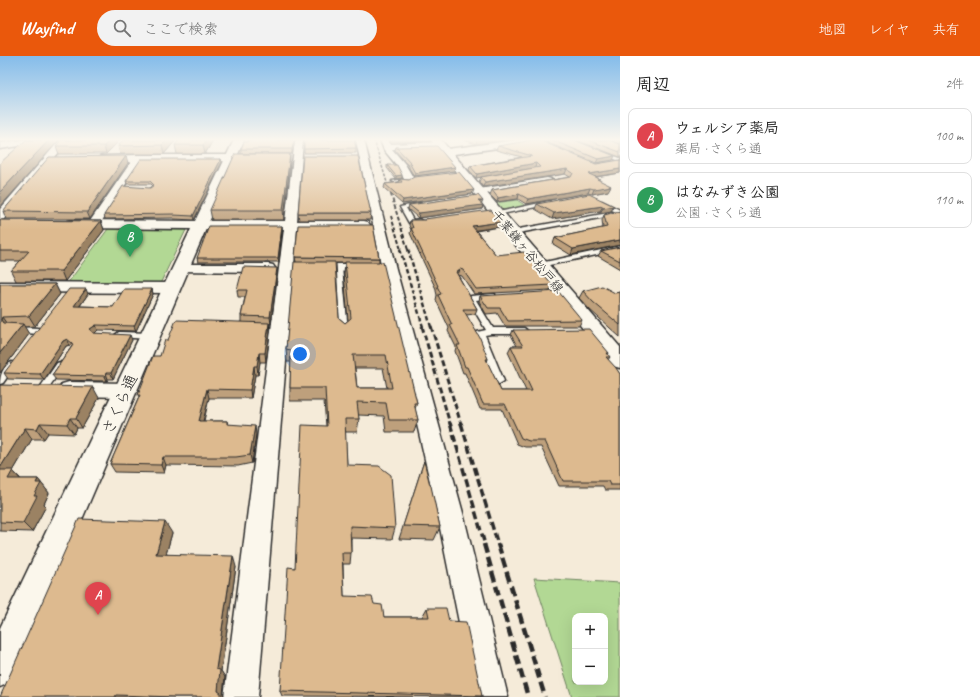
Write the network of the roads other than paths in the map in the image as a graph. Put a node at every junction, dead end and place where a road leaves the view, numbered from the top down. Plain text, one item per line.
1 (41, 170) edge
2 (131, 170) edge
3 (225, 170) edge
4 (296, 170) edge
5 (365, 170) edge
6 (406, 170) edge
7 (461, 170) edge
8 (413, 178) joint
9 (557, 180) edge
10 (394, 181) edge
11 (472, 184) junction
12 (595, 200) edge
13 (558, 202) edge
14 (425, 204) edge
15 (493, 212) junction
16 (620, 213) edge
17 (426, 220) edge
18 (3, 221) edge
19 (62, 224) edge
20 (94, 224) junction
21 (200, 225) junction
22 (290, 225) junction
23 (380, 226) junction
24 (513, 232) junction
25 (620, 248) edge
26 (540, 265) junction
27 (286, 268) junction
28 (339, 268) junction
29 (389, 269) junction
30 (176, 278) junction
31 (0, 287) edge
32 (498, 296) edge
33 (13, 330) edge
34 (38, 331) edge
35 (344, 331) edge
36 (491, 331) junction
37 (531, 331) edge
38 (114, 335) edge
39 (150, 336) junction
40 (19, 356) edge
41 (66, 356) edge
42 (620, 361) edge
43 (499, 381) dead end
44 (18, 386) edge
45 (126, 390) junction
46 (0, 668) edge
47 (241, 697) edge
48 (491, 697) edge

1 - 18 street
2 - 20 street
3 - 21 street, さくら通
4 - 22 street
5 - 23 street
6 - 8 street
7 - 11 street, 千葉鎌ヶ谷松戸線
8 - 10 lane
9 - 11 street
11 - 15 street, 千葉鎌ヶ谷松戸線
12 - 16 lane
13 - 15 lane
14 - 17 lane
15 - 24 street, 千葉鎌ヶ谷松戸線
16 - 24 lane
19 - 20 street
20 - 21 street
21 - 22 street
21 - 30 street, さくら通
22 - 23 street
22 - 27 street
23 - 29 street
24 - 26 street, 千葉鎌ヶ谷松戸線
25 - 26 lane
26 - 42 street, 千葉鎌ヶ谷松戸線
27 - 28 street
27 - 30 street
27 - 47 street
28 - 29 street
28 - 35 lane
29 - 48 street
30 - 31 street
30 - 39 street, さくら通
32 - 36 lane
33 - 34 lane
36 - 37 lane
36 - 43 lane
38 - 39 lane
39 - 45 street, さくら通
40 - 44 lane
41 - 44 lane
44 - 45 street
45 - 46 street, さくら通

